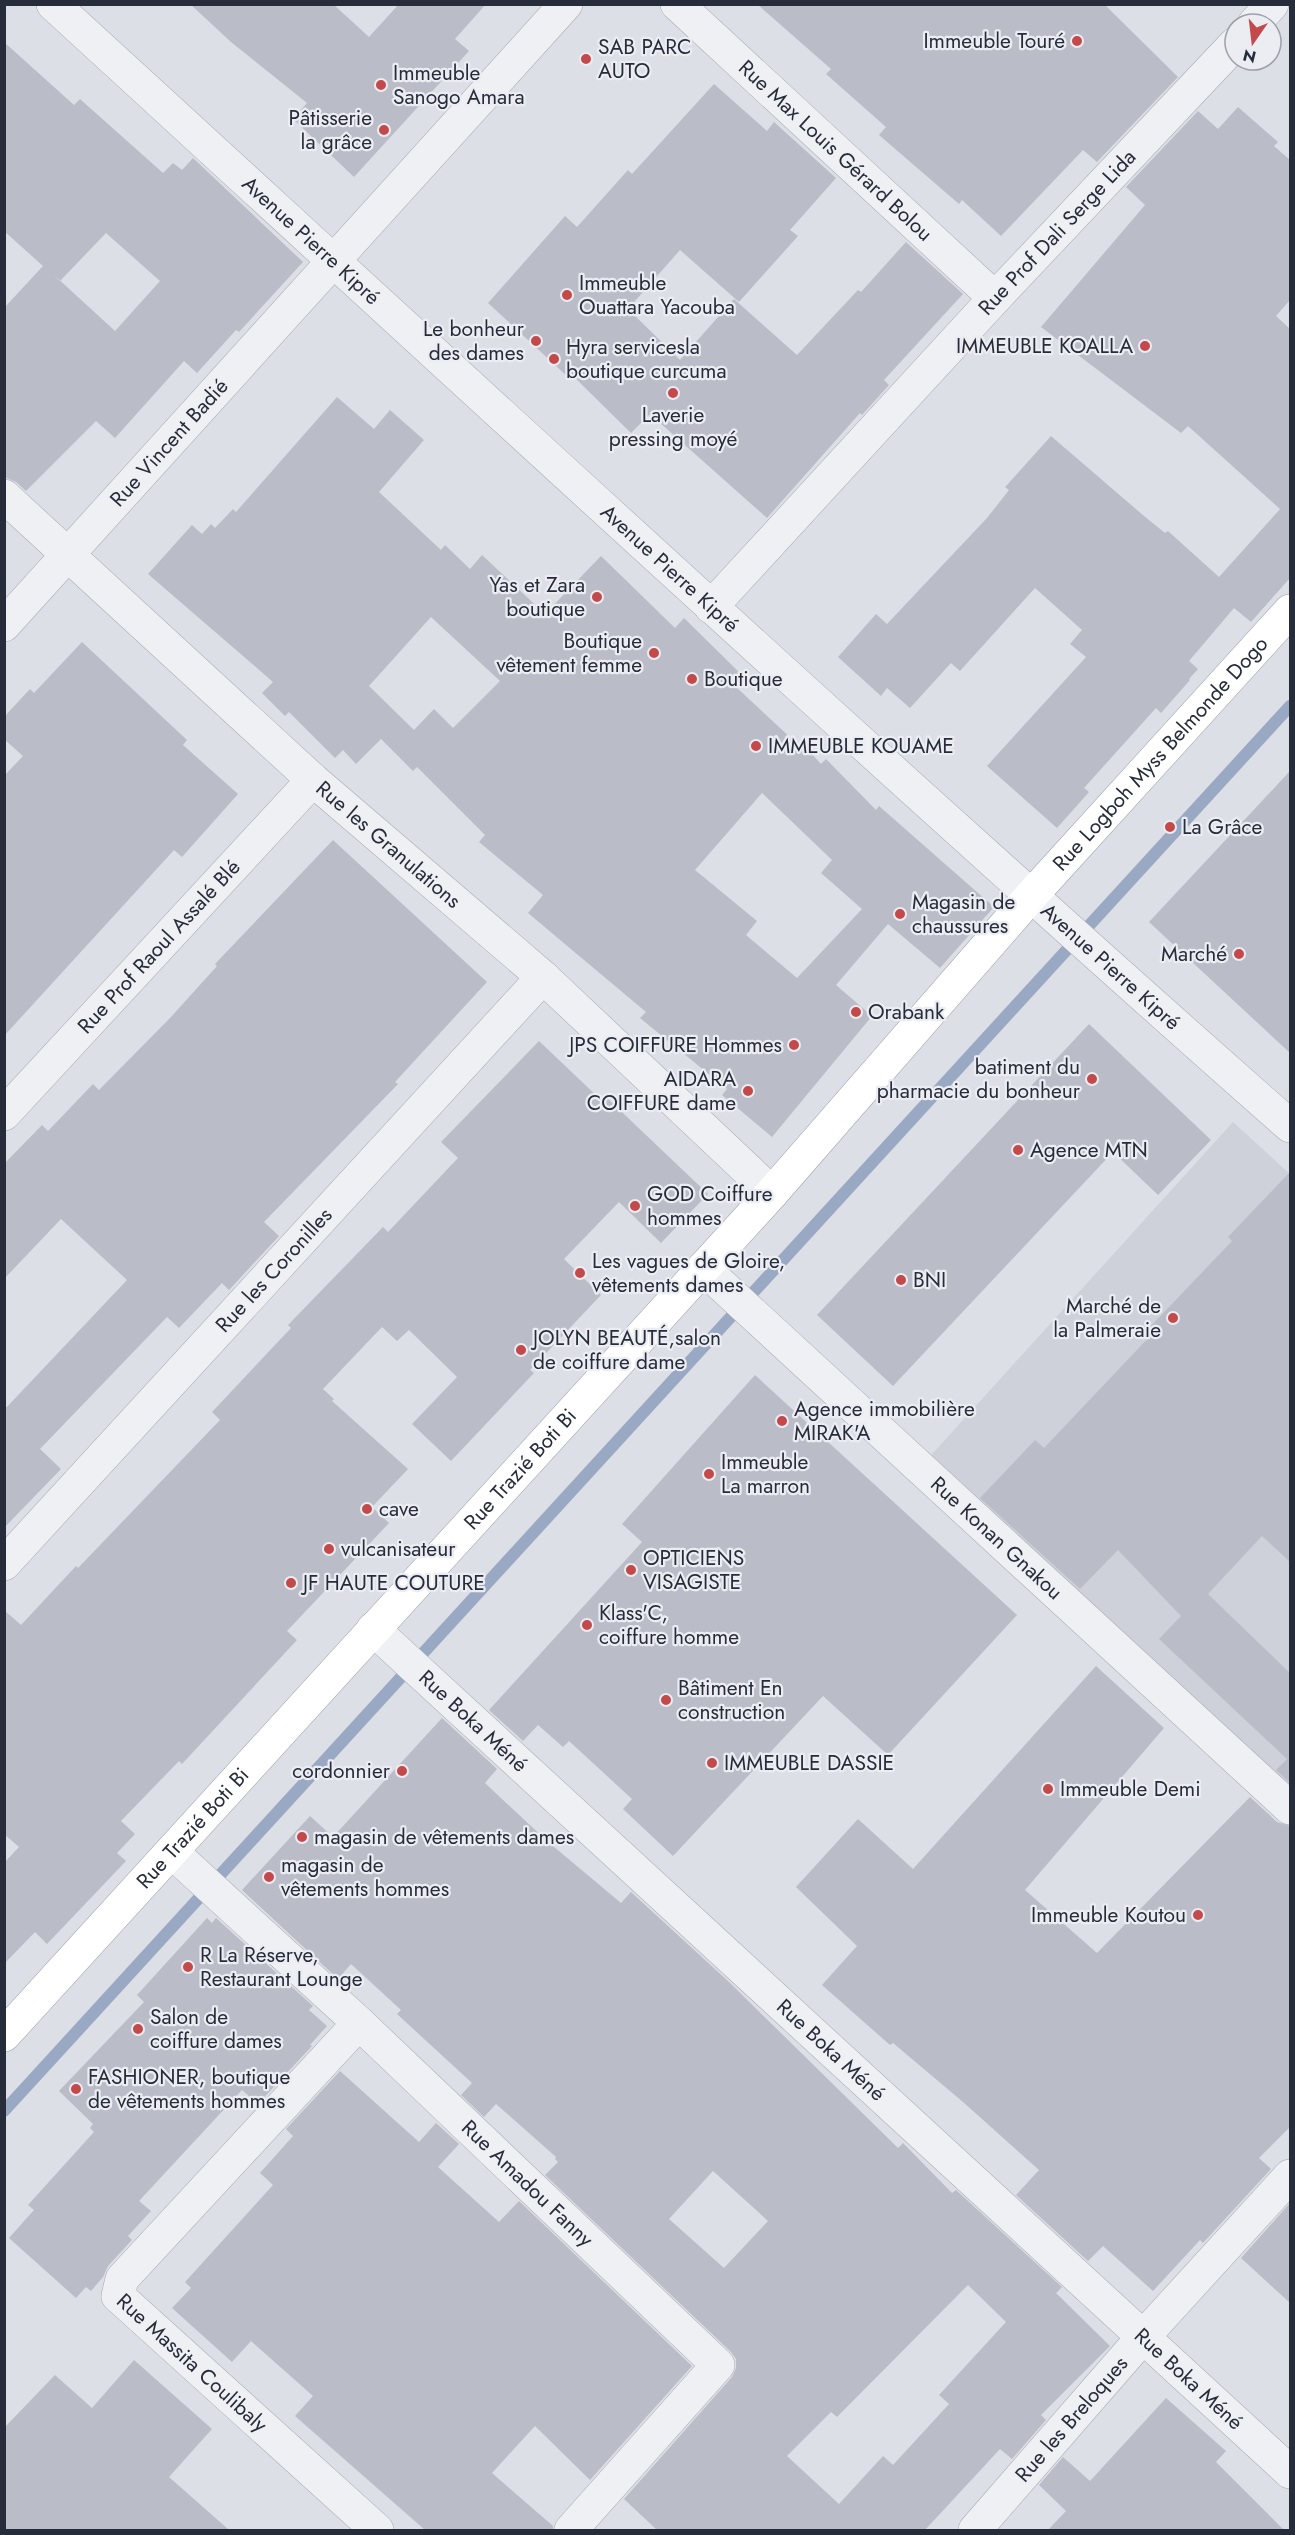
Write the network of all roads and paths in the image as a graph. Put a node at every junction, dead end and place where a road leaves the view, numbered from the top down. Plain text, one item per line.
1 (53, 4) edge
2 (566, 4) edge
3 (677, 4) edge
4 (1223, 57) edge
5 (335, 262) junction
6 (995, 298) junction
7 (4, 496) edge
8 (67, 555) junction
9 (711, 607) junction
10 (1290, 611) edge
11 (4, 625) edge
12 (313, 780) junction
13 (1030, 897) junction
14 (543, 977) junction
15 (4, 1114) edge
16 (1290, 1125) edge
17 (772, 1193) junction
18 (703, 1268) junction
19 (4, 1564) edge
20 (373, 1629) junction
21 (1290, 1808) edge
22 (172, 1852) junction
23 (359, 2023) junction
24 (4, 2035) edge
25 (1290, 2176) edge
26 (1143, 2337) junction
27 (1290, 2472) edge
28 (376, 2530) edge
29 (571, 2530) edge
30 (975, 2530) edge

1 - 5 street, Avenue Pierre Kipré
2 - 5 street, Rue Vincent Badié
3 - 6 street, Rue Max Louis Gérard Bolou
4 - 6 street, Rue Prof Dali Serge Lida
5 - 8 street, Rue Vincent Badié
5 - 9 street, Avenue Pierre Kipré
6 - 9 street, Rue Prof Dali Serge Lida
7 - 8 street, Rue les Granulations
8 - 11 street, Rue Vincent Badié
8 - 12 street, Rue les Granulations
9 - 13 street, Avenue Pierre Kipré
10 - 13 main road, Rue Logboh Myss Belmonde Dogo
12 - 14 street, Rue les Granulations
12 - 15 street, Rue Prof Raoul Assalé Blé
13 - 16 street, Avenue Pierre Kipré
13 - 17 main road, Rue Trazié Boti Bi
14 - 17 street, Rue les Granulations
14 - 19 street, Rue les Coronilles
17 - 18 main road, Rue Trazié Boti Bi
18 - 20 main road, Rue Trazié Boti Bi
18 - 21 street, Rue Konan Gnakou
20 - 22 main road, Rue Trazié Boti Bi
20 - 26 street, Rue Boka Méné
22 - 23 street, Rue Amadou Fanny
22 - 24 main road, Rue Trazié Boti Bi
23 - 28 street, Rue Massita Coulibaly
23 - 29 street, Rue Amadou Fanny
25 - 26 street, Rue les Breloques
26 - 27 street, Rue Boka Méné
26 - 30 street, Rue les Breloques

